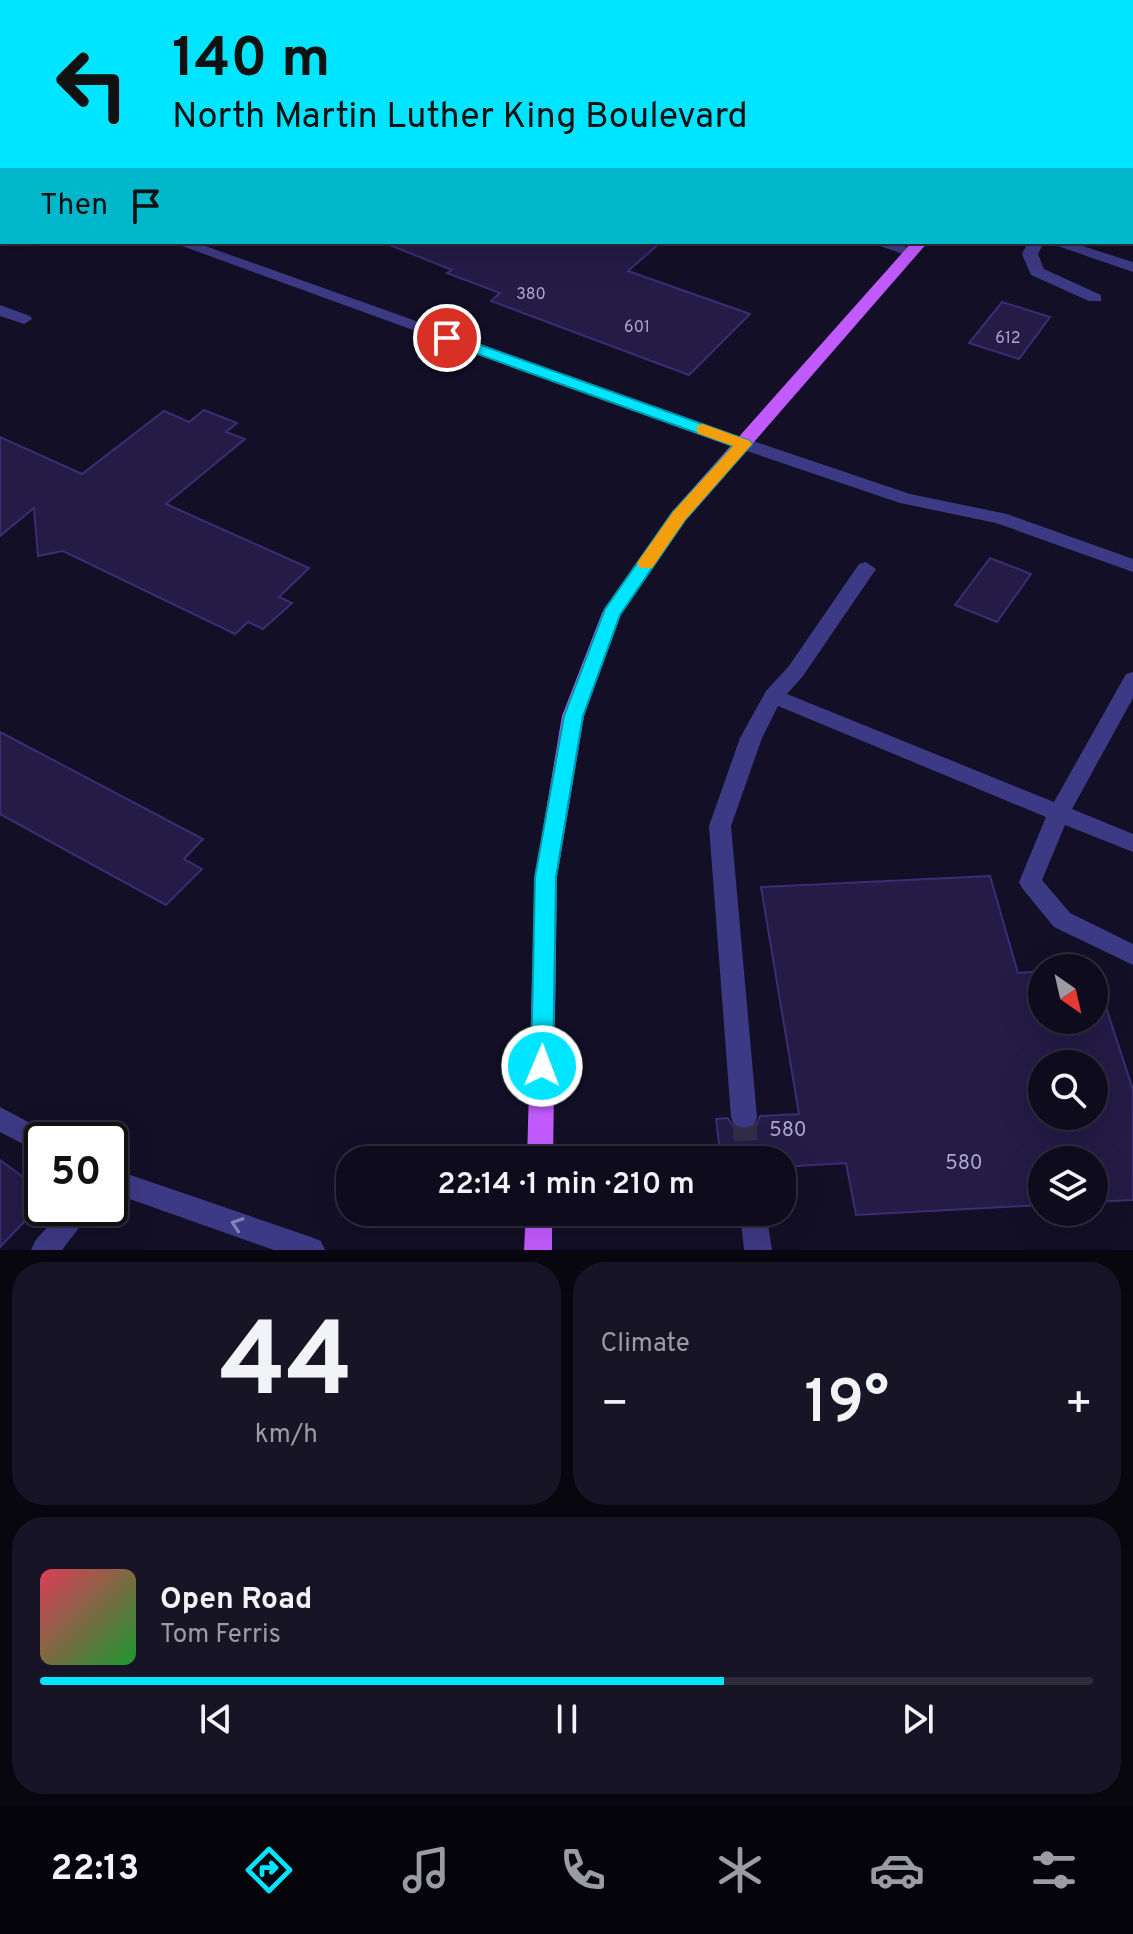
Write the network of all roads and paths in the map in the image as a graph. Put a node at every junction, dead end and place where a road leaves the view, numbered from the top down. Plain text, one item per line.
1 (185, 244) edge
2 (892, 244) edge
3 (1035, 244) edge
4 (1060, 244) edge
5 (915, 247) edge
6 (1133, 267) edge
7 (1095, 298) dead end
8 (0, 310) edge
9 (24, 319) dead end
10 (744, 444) junction
11 (1133, 566) edge
12 (866, 569) dead end
13 (1133, 679) edge
14 (773, 696) junction
15 (1059, 813) junction
16 (1133, 843) edge
17 (1133, 955) edge
18 (744, 1117) tunnel mouth
19 (0, 1119) edge
20 (24, 1132) edge
21 (540, 1146) edge
22 (128, 1186) edge
23 (66, 1226) edge
24 (539, 1226) edge
25 (755, 1226) edge
26 (45, 1250) edge
27 (311, 1250) edge
28 (538, 1250) edge
29 (758, 1250) edge

1 - 10 street
2 - 5 street
3 - 7 street
4 - 6 street
5 - 10 main road
8 - 9 street
10 - 11 street
10 - 21 main road
12 - 14 street
13 - 15 street
14 - 15 street
14 - 18 street
15 - 16 street
15 - 17 street
19 - 20 street
27 -> 22 street
23 - 26 street
24 - 28 main road
25 - 29 street

